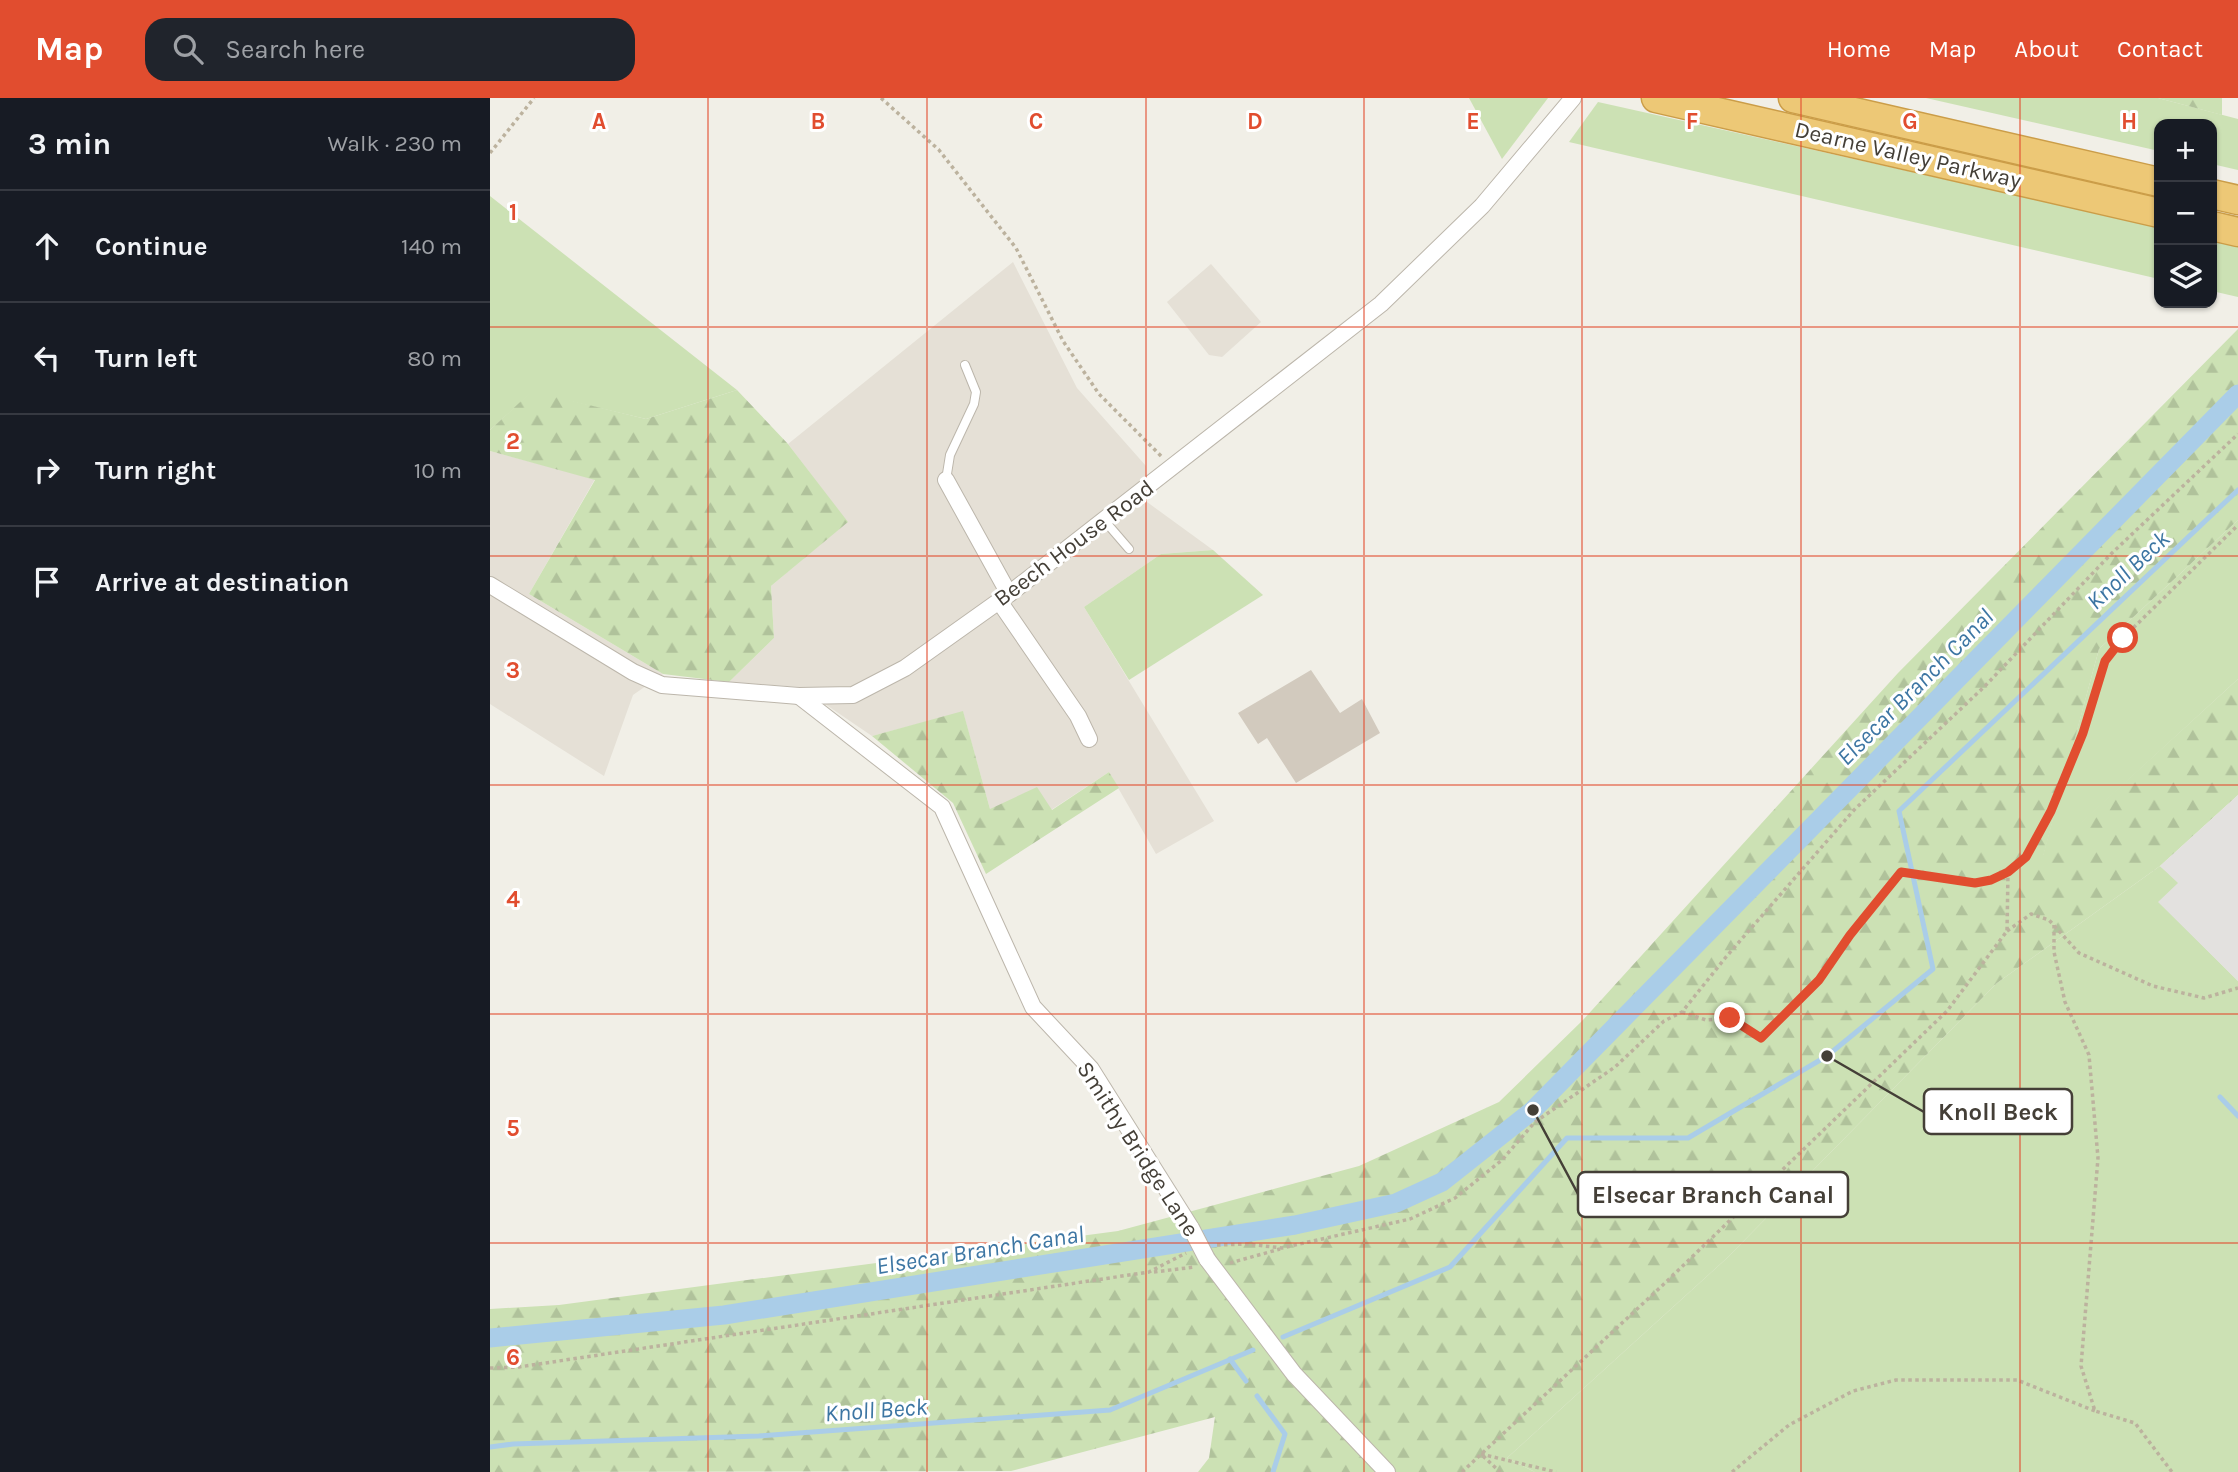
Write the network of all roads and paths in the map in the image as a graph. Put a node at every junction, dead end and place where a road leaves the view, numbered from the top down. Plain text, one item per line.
1 (534, 98) edge
2 (881, 98) edge
3 (1656, 98) edge
4 (1793, 98) edge
5 (1569, 102) edge
6 (490, 153) edge
7 (2154, 180) edge
8 (2217, 195) edge
9 (2238, 200) edge
10 (2154, 213) edge
11 (2217, 227) edge
12 (2238, 232) edge
13 (965, 365) dead end
14 (2238, 434) edge
15 (1172, 467) junction
16 (946, 480) joint
17 (1104, 520) junction
18 (2238, 525) edge
19 (1129, 549) dead end
20 (490, 585) edge
21 (1004, 598) junction
22 (799, 696) junction
23 (1089, 739) dead end
24 (2008, 872) junction
25 (2054, 925) junction
26 (2007, 931) junction
27 (2238, 989) edge
28 (1682, 1012) junction
29 (1191, 1250) dead end
30 (1210, 1253) junction
31 (490, 1368) edge
32 (2095, 1412) junction
33 (1481, 1454) junction
34 (1387, 1472) edge
35 (1462, 1472) edge
36 (1500, 1472) edge
37 (1556, 1472) edge
38 (1732, 1472) edge
39 (2172, 1472) edge

1 - 6 path
2 - 15 path
3 - 10 highway, Dearne Valley Parkway
4 - 7 highway, Dearne Valley Parkway
5 - 15 street, Beech House Road
8 - 9 highway
11 - 12 highway
13 - 16 lane
14 - 28 path
15 - 17 street, Beech House Road
16 - 21 street
17 - 19 lane
17 - 21 street, Beech House Road
18 - 24 path
20 - 22 street, Beech House Road
21 - 22 street, Beech House Road
21 - 23 street
22 - 30 street, Smithy Bridge Lane, bridge
24 - 26 path
24 - 28 path
25 - 26 path
25 - 27 path
25 - 32 path
26 - 33 path
28 - 30 path
29 - 31 path
30 - 34 street, Smithy Bridge Lane
32 - 38 path
32 - 39 path
33 - 35 path
33 - 36 path
33 - 37 path

